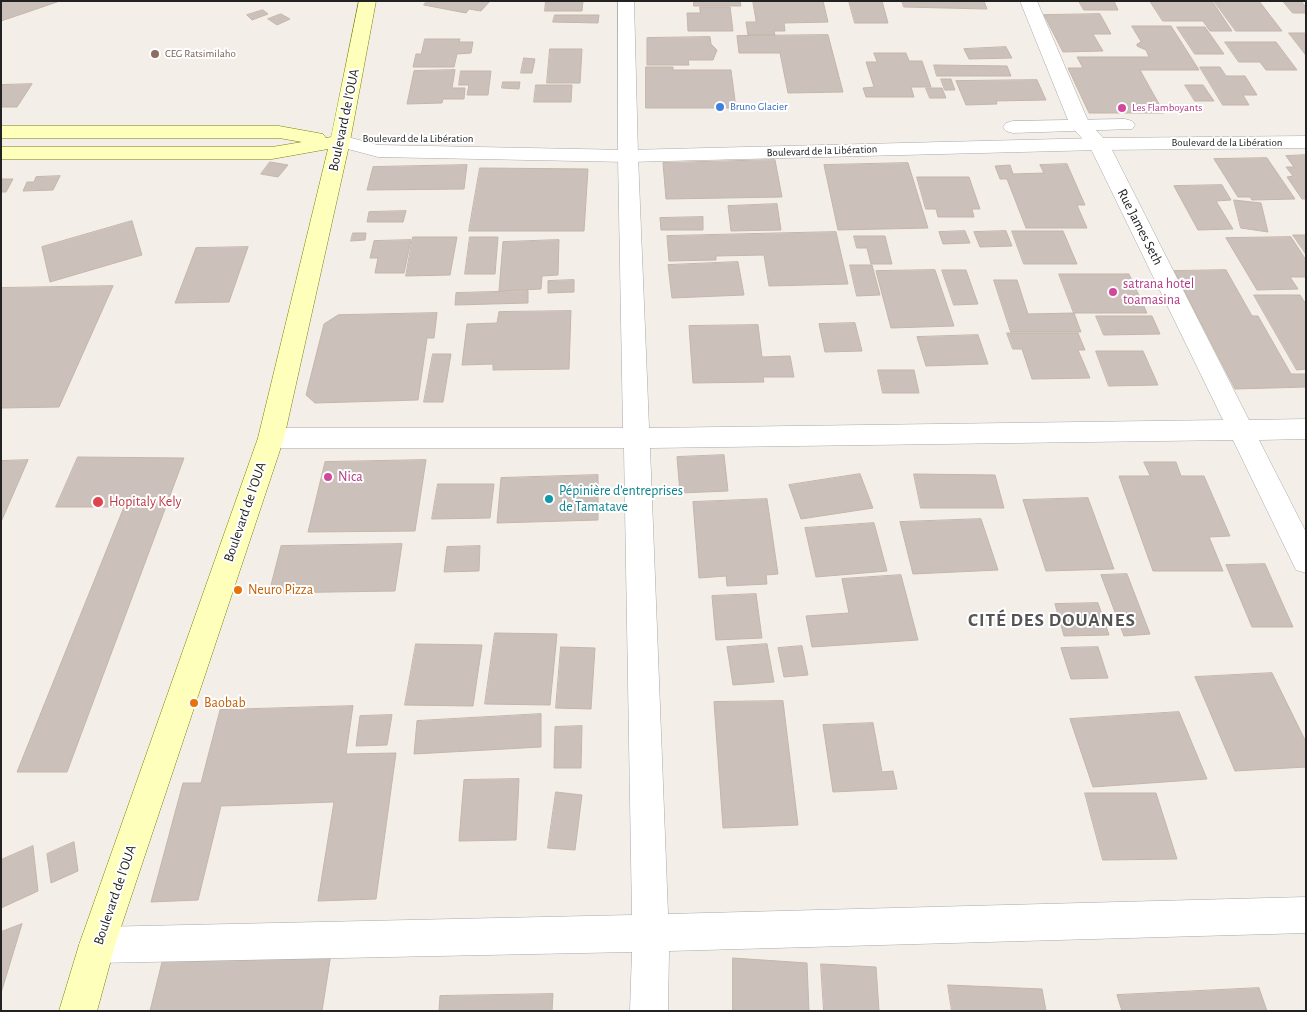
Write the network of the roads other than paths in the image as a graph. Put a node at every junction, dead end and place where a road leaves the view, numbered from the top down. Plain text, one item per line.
1 (368, 1) edge
2 (626, 1) edge
3 (1028, 1) edge
4 (1080, 124) junction
5 (1306, 126) edge
6 (992, 128) dead end
7 (952, 129) dead end
8 (1, 132) edge
9 (340, 141) junction
10 (1306, 142) edge
11 (1099, 144) junction
12 (628, 149) junction
13 (1, 153) edge
14 (1306, 429) edge
15 (1243, 432) junction
16 (270, 438) junction
17 (636, 438) junction
18 (1306, 562) edge
19 (1306, 915) edge
20 (651, 933) junction
21 (98, 945) junction
22 (78, 1011) edge
23 (649, 1011) edge

1 - 9 main road, Boulevard de l'OUA
2 - 12 street
3 - 4 street, Rue James Seth
4 - 5 street, Boulevard de la Libération
4 - 6 street, Boulevard de la Libération
4 - 11 street, Rue James Seth
7 - 12 street, Boulevard de la Libération
8 - 9 main road, Boulevard de la Libération
9 - 12 street, Boulevard de la Libération
9 - 13 main road, Boulevard de la Libération
9 - 16 main road, Boulevard de l'OUA
10 - 11 street, Boulevard de la Libération
11 - 12 street, Boulevard de la Libération
11 - 15 street, Rue James Seth
12 - 17 street
14 - 15 street
15 - 17 street
15 - 18 street, Rue James Seth
16 - 17 street
16 - 21 main road, Boulevard de l'OUA
17 - 20 street
19 - 20 street
20 - 21 street
20 - 23 street
21 - 22 main road, Boulevard de l'OUA

